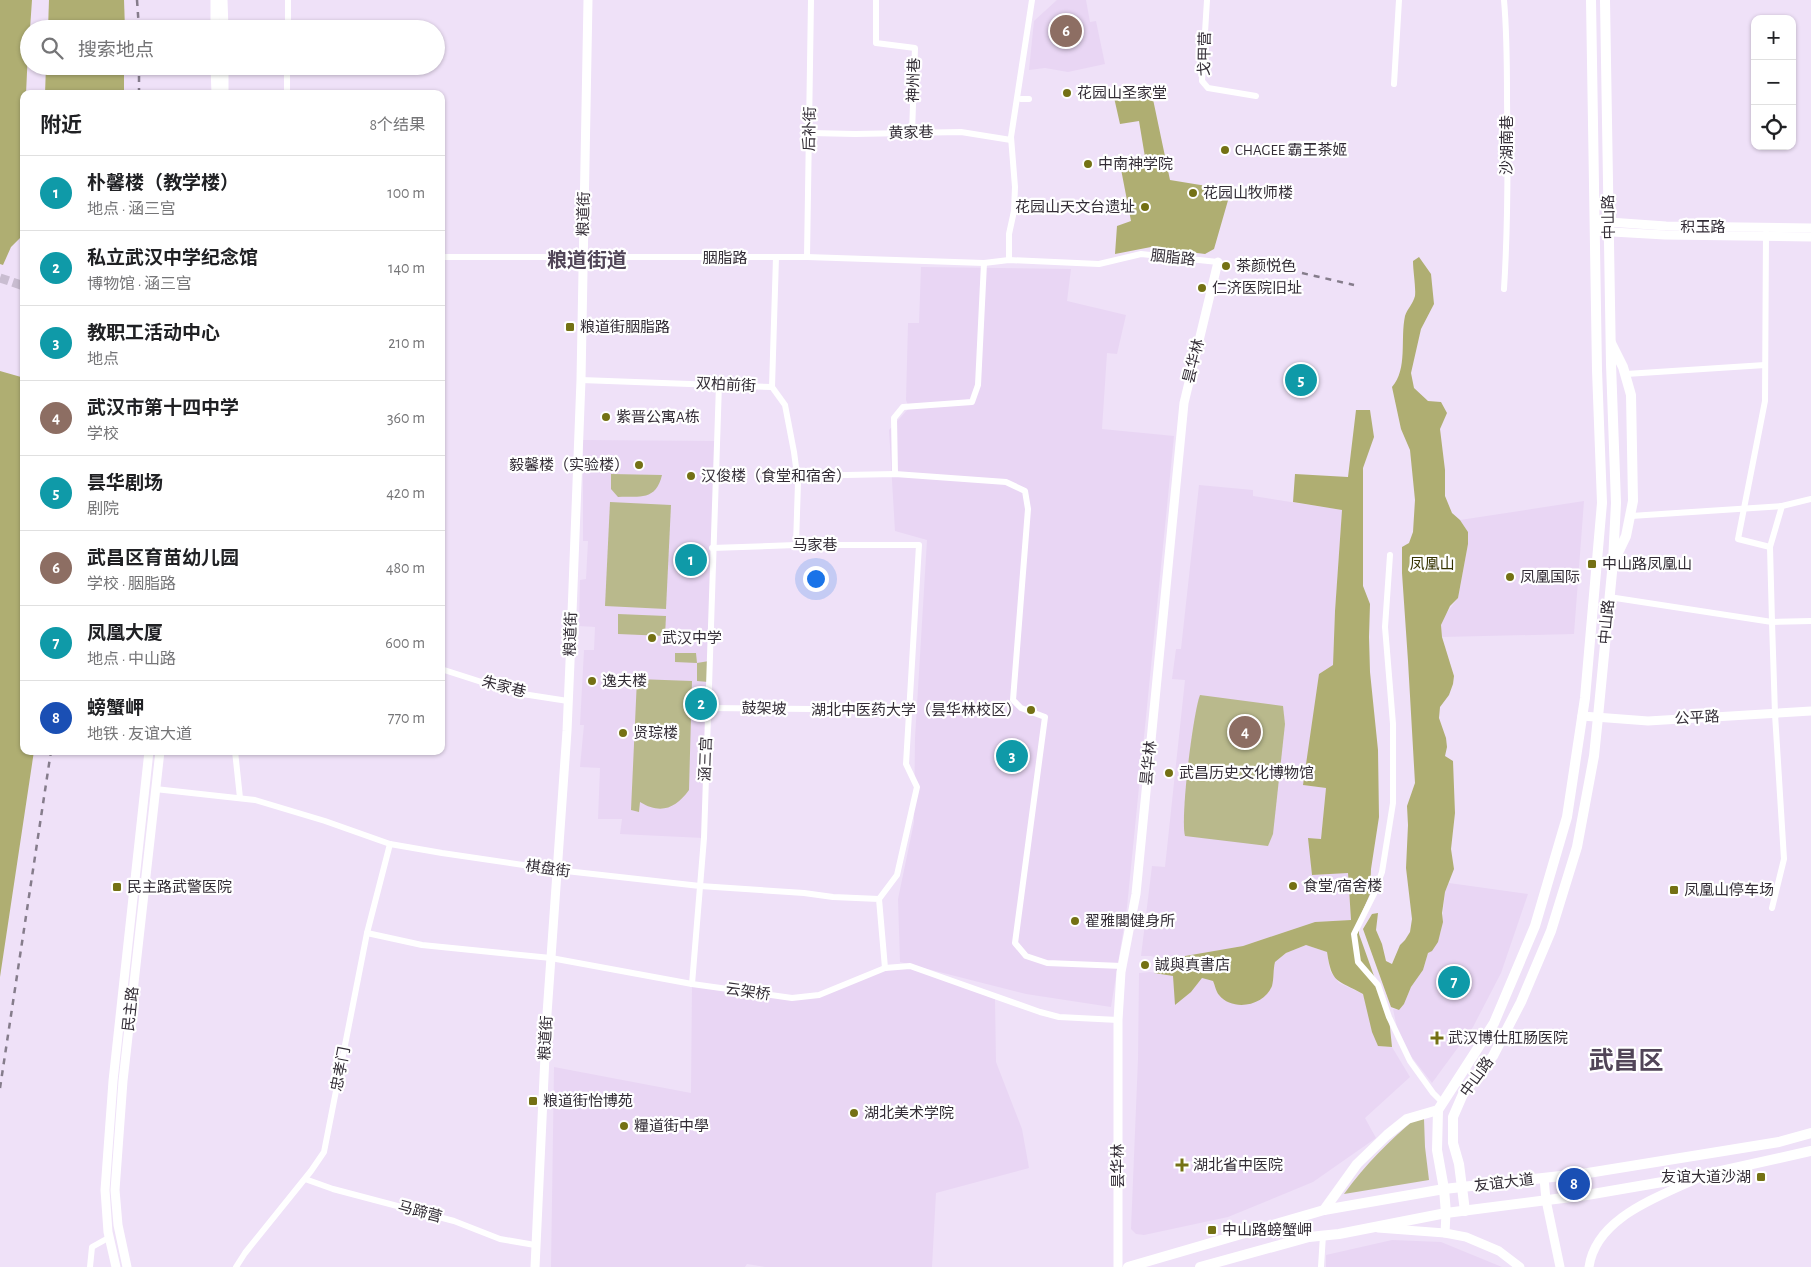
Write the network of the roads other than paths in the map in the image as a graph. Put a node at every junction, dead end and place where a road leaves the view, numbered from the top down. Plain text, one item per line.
1 (215, 0) edge
2 (223, 0) edge
3 (288, 0) edge
4 (588, 0) edge
5 (810, 0) edge
6 (876, 0) edge
7 (1032, 0) edge
8 (1207, 0) edge
9 (1399, 0) edge
10 (1504, 0) edge
11 (1591, 0) edge
12 (1605, 0) edge
13 (215, 20) edge
14 (224, 20) edge
15 (288, 20) edge
16 (215, 75) edge
17 (224, 75) edge
18 (287, 75) edge
19 (1394, 84) dead end
20 (216, 90) edge
21 (224, 90) edge
22 (287, 90) edge
23 (1256, 96) dead end
24 (1021, 99) dead end
25 (1029, 99) dead end
26 (810, 132) junction
27 (912, 133) junction
28 (1011, 140) junction
29 (1609, 226) junction
30 (1595, 227) junction
31 (1811, 228) edge
32 (1766, 232) junction
33 (1811, 237) edge
34 (445, 257) edge
35 (807, 257) junction
36 (583, 258) junction
37 (776, 258) junction
38 (1009, 260) junction
39 (1218, 262) joint
40 (984, 263) junction
41 (1504, 289) dead end
42 (1611, 342) junction
43 (1765, 365) junction
44 (1626, 374) junction
45 (581, 380) junction
46 (718, 384) junction
47 (772, 387) junction
48 (895, 474) junction
49 (797, 476) junction
50 (1811, 499) edge
51 (1782, 506) junction
52 (1744, 508) junction
53 (1631, 516) junction
54 (796, 545) junction
55 (1770, 547) junction
56 (712, 548) junction
57 (1390, 555) dead end
58 (1613, 562) junction
59 (1610, 597) junction
60 (1811, 621) edge
61 (1772, 622) junction
62 (445, 670) edge
63 (568, 700) junction
64 (708, 708) junction
65 (910, 710) junction
66 (1811, 711) edge
67 (1774, 714) junction
68 (1582, 716) junction
69 (1598, 717) junction
70 (149, 755) edge
71 (159, 755) edge
72 (235, 755) edge
73 (155, 789) junction
74 (240, 798) junction
75 (390, 844) junction
76 (556, 870) junction
77 (700, 886) junction
78 (880, 900) junction
79 (1772, 908) dead end
80 (367, 933) junction
81 (551, 958) junction
82 (1122, 966) junction
83 (885, 968) junction
84 (692, 984) junction
85 (1118, 1020) junction
86 (1440, 1106) junction
87 (1811, 1133) edge
88 (1811, 1151) edge
89 (1704, 1175) junction
90 (1544, 1178) junction
91 (305, 1179) junction
92 (1463, 1188) junction
93 (1444, 1189) junction
94 (1546, 1200) junction
95 (1319, 1211) junction
96 (1466, 1211) junction
97 (1446, 1213) junction
98 (1370, 1228) junction
99 (1444, 1233) junction
100 (1323, 1235) junction
101 (110, 1237) junction
102 (535, 1245) junction
103 (90, 1267) edge
104 (116, 1267) edge
105 (127, 1267) edge
106 (236, 1267) edge
107 (535, 1267) edge
108 (1118, 1267) edge
109 (1128, 1267) edge
110 (1200, 1267) edge
111 (1321, 1267) edge
112 (1520, 1267) edge
113 (1560, 1267) edge
114 (1589, 1267) edge

1 - 13 street
2 - 14 street
3 - 15 street
4 - 36 street, 粮道街
5 - 26 street, 后补街
6 - 27 street, 神州巷
7 - 28 street
8 - 23 street, 戈甲营
9 - 19 street
10 - 41 street, 沙湖南巷
11 - 30 main road, 中山路
12 - 29 main road, 中山路
16 - 20 street
17 - 21 street
18 - 22 street
24 - 25 street
26 - 27 street, 黄家巷
26 - 35 street, 后补街
27 - 28 street, 黄家巷
28 - 38 street
29 - 30 street, 积玉路
29 - 32 street, 积玉路
29 - 42 main road, 中山路
30 - 68 main road, 中山路
31 - 32 street, 积玉路
32 - 33 street, 积玉路
32 - 43 street
34 - 36 street, 胭脂路
35 - 37 street, 胭脂路
35 - 40 street, 胭脂路
36 - 37 street, 胭脂路
36 - 45 street, 粮道街
37 - 47 street, 双柏前街
38 - 39 street, 胭脂路
38 - 40 street, 胭脂路
39 - 82 street, 昙华林
40 - 48 street
42 - 44 main road
42 - 58 main road, 中山路
43 - 44 street
43 - 52 street
44 - 53 main road
45 - 46 street, 双柏前街
45 - 63 street, 粮道街
46 - 47 street, 双柏前街
46 - 56 street, 涵三宫
47 - 49 street
48 - 49 street
48 - 82 street
49 - 54 street
50 - 51 street
51 - 52 street
51 - 55 street
52 - 53 street
52 - 55 street
53 - 58 main road
54 - 56 street, 马家巷
54 - 65 street, 马家巷
55 - 61 street
56 - 64 street, 涵三宫
57 - 86 street
58 - 59 main road, 中山路
59 - 61 street
59 - 69 main road, 中山路
60 - 61 street
61 - 67 street
62 - 63 street, 朱家巷
63 - 76 street, 粮道街
64 - 65 street, 鼓架坡
64 - 77 street, 涵三宫
65 - 78 street
66 - 67 street, 公平路
67 - 69 street, 公平路
67 - 79 street
68 - 69 street, 公平路
68 - 86 main road, 中山路
69 - 92 main road, 中山路
70 - 101 street, 民主路
71 - 73 street, 民主路
72 - 74 street
73 - 74 street, 棋盘街
73 - 105 street, 民主路
74 - 75 street, 棋盘街
75 - 76 street, 棋盘街
75 - 80 street, 忠孝门
76 - 77 street, 棋盘街
76 - 81 street, 粮道街
77 - 78 street, 棋盘街
77 - 84 street, 涵三宫
78 - 83 street
80 - 81 street, 云架桥
80 - 91 street, 忠孝门
81 - 84 street, 云架桥
81 - 102 street, 粮道街
82 - 85 street, 昙华林
83 - 84 street, 云架桥
83 - 85 street, 云架桥
85 - 108 street, 昙华林
86 - 93 main road
86 - 95 main road
87 - 90 main road, 友谊大道
88 - 89 main road, 友谊大道
89 - 94 main road, 友谊大道
89 - 114 street
90 - 92 main road, 友谊大道
90 - 94 street
91 - 102 street, 马蹄营
91 - 106 street, 忠孝门
92 - 93 main road, 友谊大道
92 - 96 main road, 中山路
93 - 95 main road, 友谊大道
93 - 97 main road
94 - 96 main road, 友谊大道
94 - 113 street
95 - 109 main road
96 - 97 main road, 友谊大道
97 - 98 main road, 友谊大道
97 - 99 street
98 - 99 street
98 - 100 main road, 友谊大道
99 - 112 street
100 - 110 main road
100 - 111 street
101 - 103 street
101 - 104 street, 民主路
102 - 107 street, 粮道街

